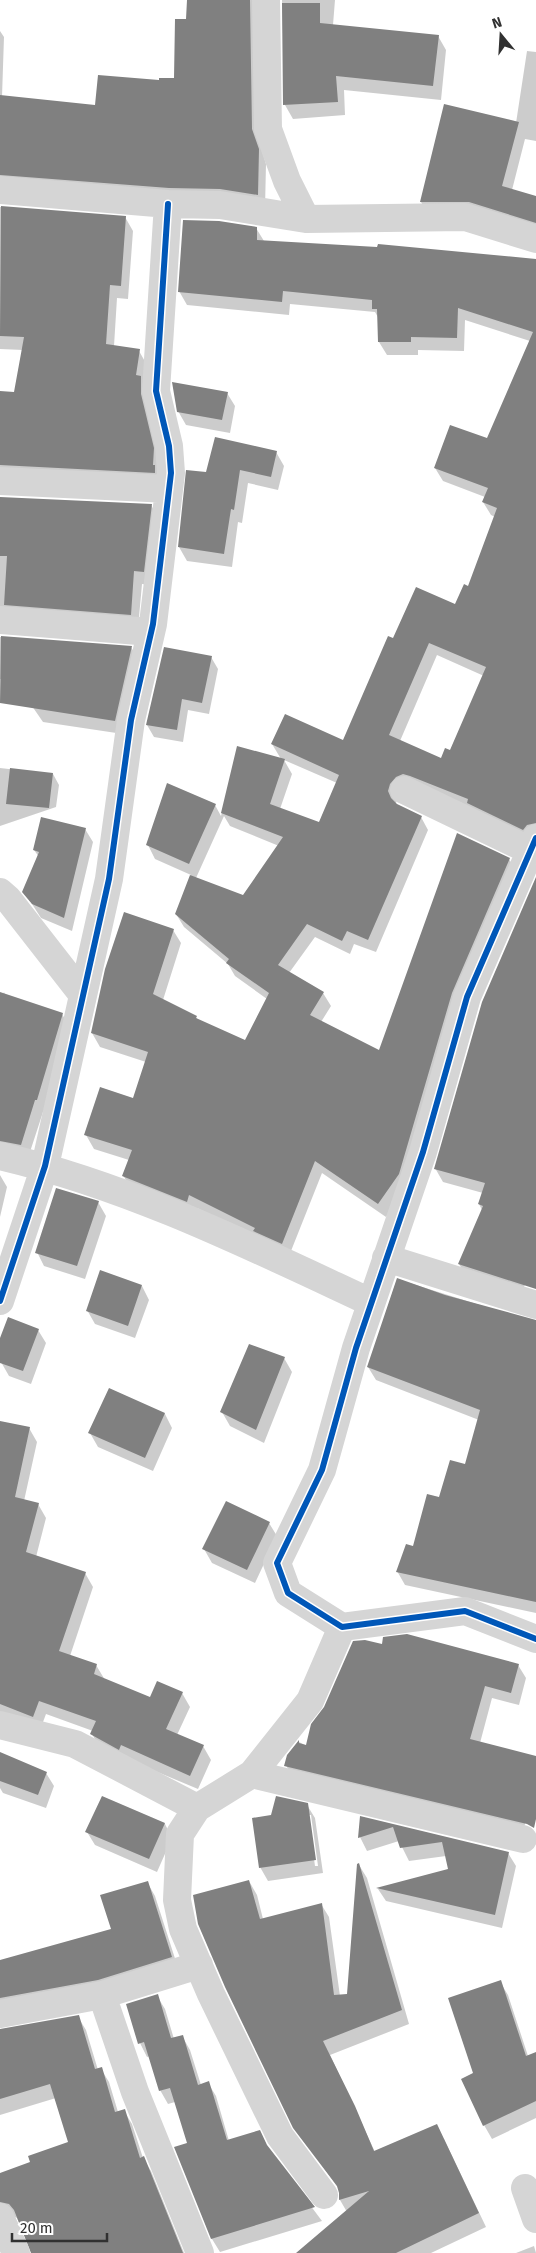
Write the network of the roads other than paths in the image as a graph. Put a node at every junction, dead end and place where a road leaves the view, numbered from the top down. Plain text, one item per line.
1 (266, 0) edge
2 (0, 190) edge
3 (168, 204) junction
4 (306, 219) junction
5 (536, 239) edge
6 (0, 481) edge
7 (169, 489) junction
8 (0, 620) edge
9 (151, 632) junction
10 (404, 790) dead end
11 (533, 845) edge
12 (0, 892) edge
13 (82, 994) junction
14 (0, 1156) edge
15 (46, 1166) junction
16 (386, 1258) junction
17 (0, 1302) edge
18 (370, 1302) junction
19 (536, 1305) edge
20 (342, 1627) junction
21 (536, 1639) edge
22 (0, 1725) edge
23 (252, 1774) junction
24 (197, 1808) junction
25 (523, 1839) dead end
26 (199, 1965) junction
27 (102, 1995) junction
28 (0, 2014) edge
29 (525, 2188) dead end
30 (324, 2195) dead end
31 (0, 2217) edge
32 (536, 2219) edge
33 (16, 2253) edge
34 (200, 2253) edge

1 - 4 street
2 - 3 street
3 - 4 street
3 - 7 street
4 - 5 street
6 - 7 street
7 - 9 street
8 - 9 street
9 - 13 street
10 - 11 street
11 - 16 street
12 - 13 street
13 - 15 street
14 - 15 street
15 - 17 street
15 - 18 street
16 - 18 street
16 - 19 street
18 - 20 street
20 - 21 street
20 - 23 street
22 - 24 street
23 - 24 street
23 - 25 street
24 - 26 street
26 - 27 street
26 - 30 street
27 - 28 street
27 - 34 street
29 - 32 street
31 - 33 street

